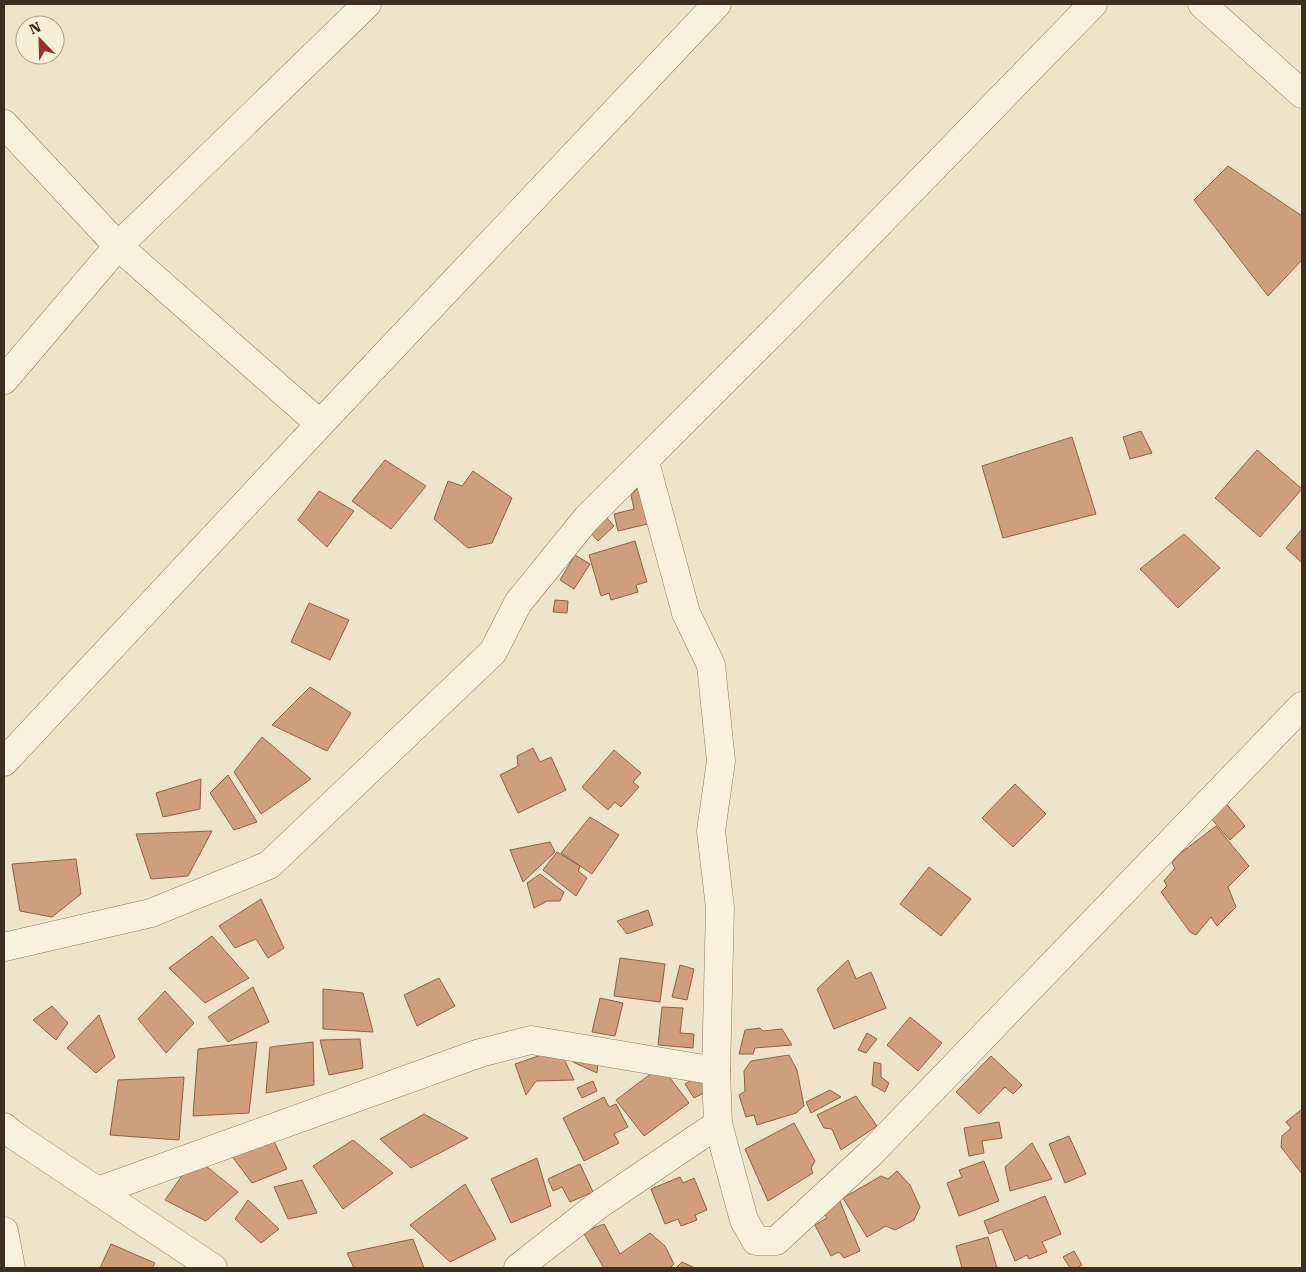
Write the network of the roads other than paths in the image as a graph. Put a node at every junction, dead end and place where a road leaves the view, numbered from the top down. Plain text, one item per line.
1 (367, 4) edge
2 (717, 4) edge
3 (1093, 4) edge
4 (1202, 4) edge
5 (1302, 94) edge
6 (4, 124) edge
7 (118, 246) junction
8 (4, 380) edge
9 (320, 424) junction
10 (645, 462) junction
11 (1302, 706) edge
12 (4, 762) edge
13 (4, 947) edge
14 (716, 1071) junction
15 (718, 1124) junction
16 (8, 1139) edge
17 (98, 1191) junction
18 (4, 1231) edge
19 (11, 1268) edge
20 (213, 1268) edge
21 (518, 1268) edge

1 - 7 street
2 - 9 street
3 - 10 street
4 - 5 street
6 - 7 street
7 - 8 street
7 - 9 street
9 - 12 street
10 - 13 street
10 - 14 street
11 - 15 street
14 - 15 street
14 - 17 street
15 - 21 street
16 - 17 street
17 - 20 street
18 - 19 street

